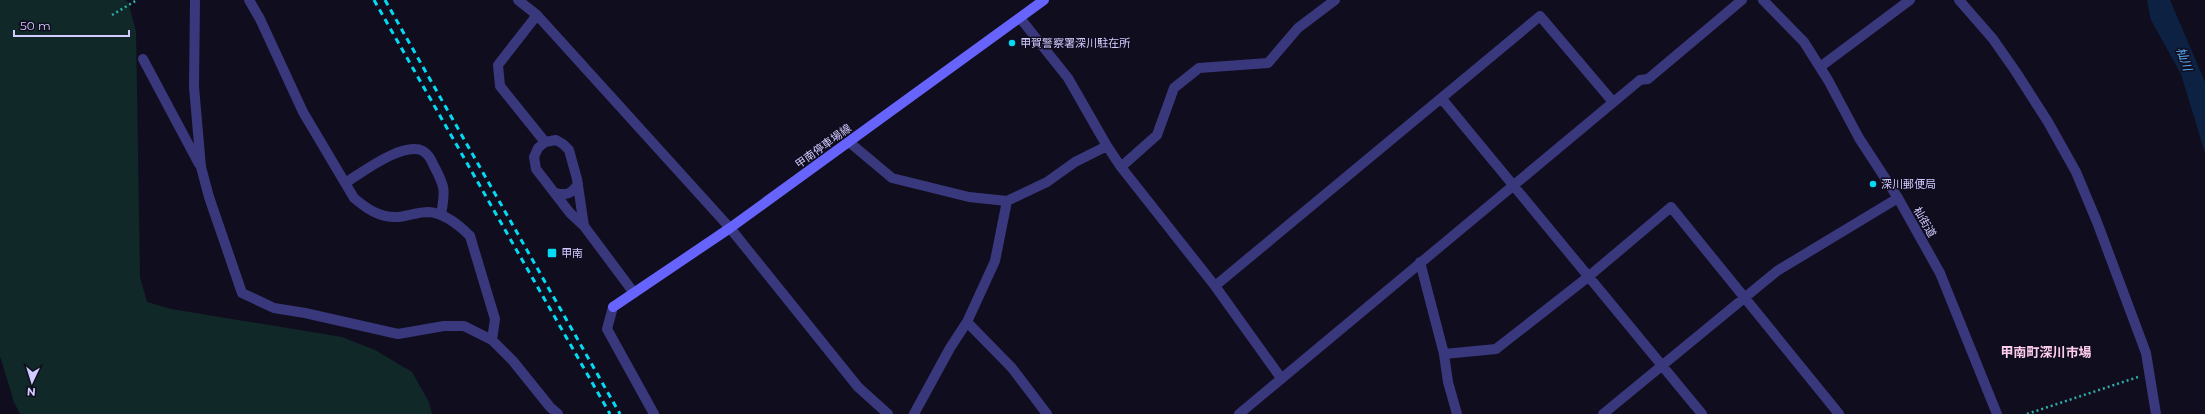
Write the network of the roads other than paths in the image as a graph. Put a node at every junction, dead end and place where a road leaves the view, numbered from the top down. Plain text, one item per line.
1 (195, 0) edge
2 (249, 0) edge
3 (518, 0) edge
4 (1044, 0) edge
5 (1335, 0) edge
6 (1742, 0) edge
7 (1763, 0) edge
8 (1910, 0) edge
9 (1959, 0) edge
10 (537, 15) junction
11 (1020, 18) junction
12 (143, 59) dead end
13 (1820, 67) junction
14 (1442, 99) junction
15 (1613, 102) junction
16 (545, 142) junction
17 (849, 142) junction
18 (1107, 146) junction
19 (1121, 167) junction
20 (201, 168) junction
21 (345, 183) junction
22 (578, 184) junction
23 (1514, 184) junction
24 (556, 193) junction
25 (1898, 198) junction
26 (1007, 201) junction
27 (441, 215) junction
28 (584, 226) junction
29 (730, 228) junction
30 (1420, 262) junction
31 (1588, 277) junction
32 (1215, 286) junction
33 (634, 293) junction
34 (1745, 298) junction
35 (613, 307) joint
36 (967, 322) junction
37 (492, 340) junction
38 (1444, 354) junction
39 (1663, 366) junction
40 (1281, 378) junction
41 (558, 414) edge
42 (654, 414) edge
43 (888, 414) edge
44 (914, 414) edge
45 (1047, 414) edge
46 (1240, 414) edge
47 (1457, 414) edge
48 (1603, 414) edge
49 (1702, 414) edge
50 (1838, 414) edge
51 (1998, 414) edge
52 (2156, 414) edge

1 - 20 street
2 - 21 street
3 - 10 street
4 - 11 main road, 甲南停車場線
5 - 19 street
6 - 15 street
7 - 13 street, 杣街道
8 - 13 street
9 - 52 street
10 - 16 street
10 - 29 street
11 - 17 main road, 甲南停車場線
11 - 18 street
12 - 20 street
13 - 25 street, 杣街道
14 - 15 street
14 - 23 street
14 - 32 street
15 - 23 street
16 - 22 street
16 - 24 street
17 - 26 street
17 - 29 main road, 甲南停車場線
18 - 19 street
18 - 26 street
19 - 32 street
20 - 37 street
21 - 27 street
21 - 27 street
22 - 24 street
22 - 28 street
23 - 30 street
23 - 31 street
24 - 28 street
25 - 34 street
25 - 51 street, 杣街道
26 - 36 street
27 - 37 street
28 - 33 street
29 - 33 main road, 甲南停車場線
29 - 43 street
30 - 38 street
30 - 40 street
31 - 34 street
31 - 38 street
31 - 39 street
32 - 40 street
33 - 35 main road, 甲南停車場線
34 - 39 street
34 - 50 street
35 - 42 street
36 - 44 street
36 - 45 street
37 - 41 street
38 - 47 street
39 - 48 street
39 - 49 street
40 - 46 street

